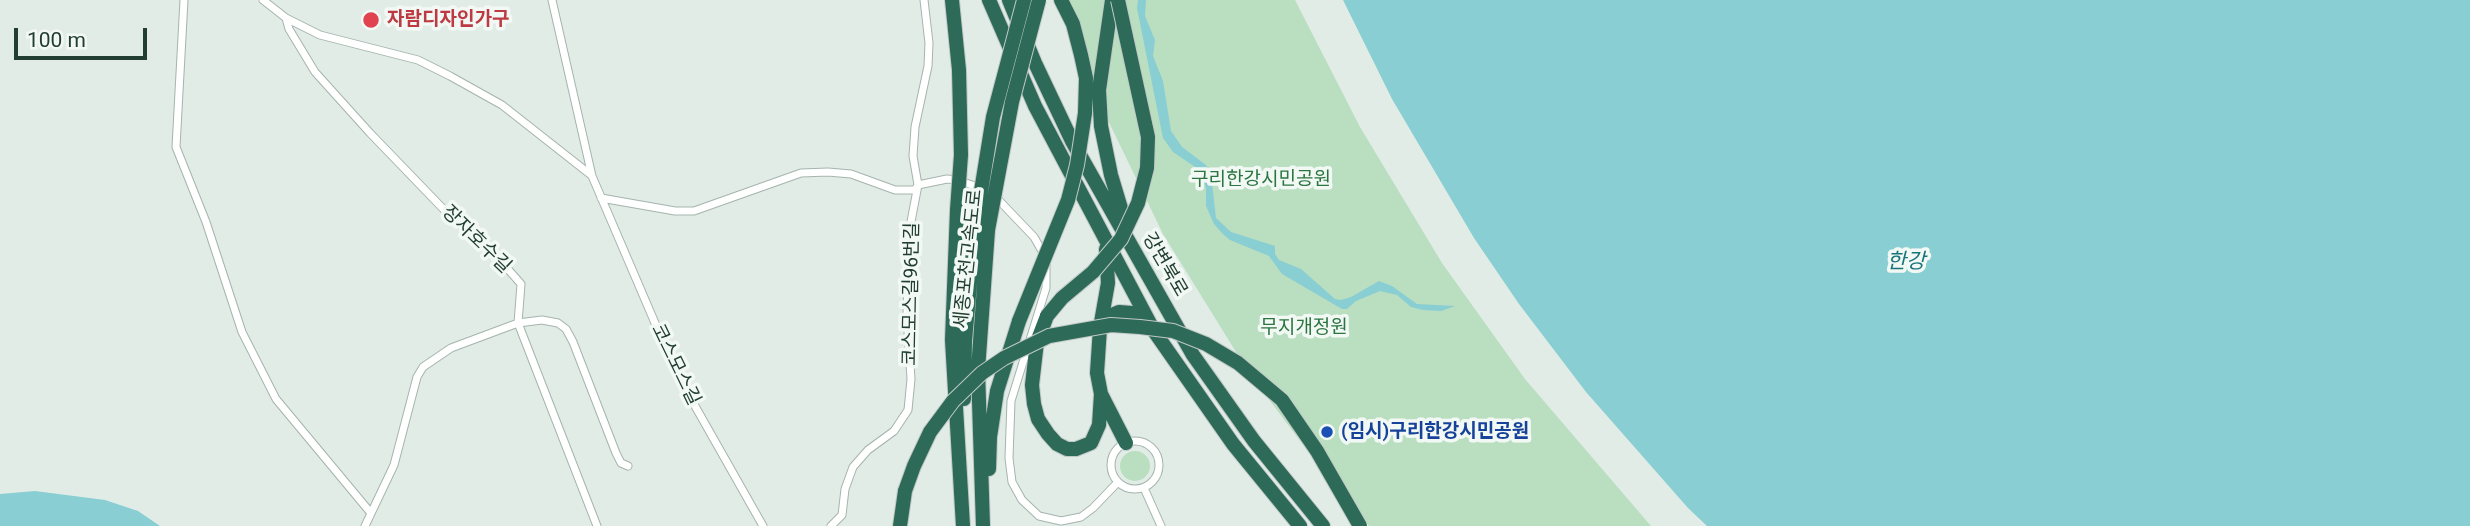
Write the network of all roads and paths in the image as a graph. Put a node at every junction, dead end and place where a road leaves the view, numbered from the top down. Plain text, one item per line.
1 (184, 0) edge
2 (263, 0) edge
3 (552, 0) edge
4 (925, 0) edge
5 (952, 0) edge
6 (989, 0) edge
7 (1009, 0) edge
8 (1024, 0) edge
9 (1039, 0) edge
10 (1061, 0) edge
11 (1112, 0) edge
12 (1118, 0) edge
13 (286, 18) junction
14 (592, 176) junction
15 (918, 185) junction
16 (601, 198) junction
17 (982, 229) junction
18 (1106, 244) junction
19 (1134, 250) junction
20 (518, 323) junction
21 (1100, 328) junction
22 (1154, 331) junction
23 (1101, 394) junction
24 (1126, 443) junction
25 (628, 466) dead end
26 (1118, 482) junction
27 (1144, 488) junction
28 (370, 512) junction
29 (365, 526) edge
30 (597, 526) edge
31 (763, 526) edge
32 (831, 526) edge
33 (900, 526) edge
34 (963, 526) edge
35 (971, 526) edge
36 (983, 526) edge
37 (993, 526) edge
38 (1161, 526) edge
39 (1300, 526) edge
40 (1323, 526) edge
41 (1360, 526) edge

1 - 28 street
2 - 13 street
3 - 14 street, 코스모스길
4 - 15 street, 코스모스길96번길
5 - 34 highway, bridge
6 - 18 highway, 강변북로
7 - 19 highway, 강변북로
8 - 17 highway, 세종포천고속도로, bridge
9 - 17 highway, 세종포천고속도로, bridge
10 - 37 highway, bridge
11 - 19 highway
12 - 23 highway, bridge
13 - 14 street
13 - 20 street, 장자호수길
14 - 16 street, 코스모스길
15 - 16 street
15 - 26 street
15 - 32 street, 코스모스길96번길
16 - 31 street, 코스모스길
17 - 35 highway, 세종포천고속도로
17 - 36 highway, 세종포천고속도로
18 - 21 highway
18 - 22 highway, 강변북로
19 - 40 highway, 강변북로
20 - 25 street
20 - 28 street
20 - 30 street
21 - 22 highway
21 - 23 highway
22 - 39 highway, 강변북로
23 - 24 highway
24 - 26 street
24 - 27 street
26 - 27 street
27 - 38 street
28 - 29 street
33 - 41 highway, bridge

